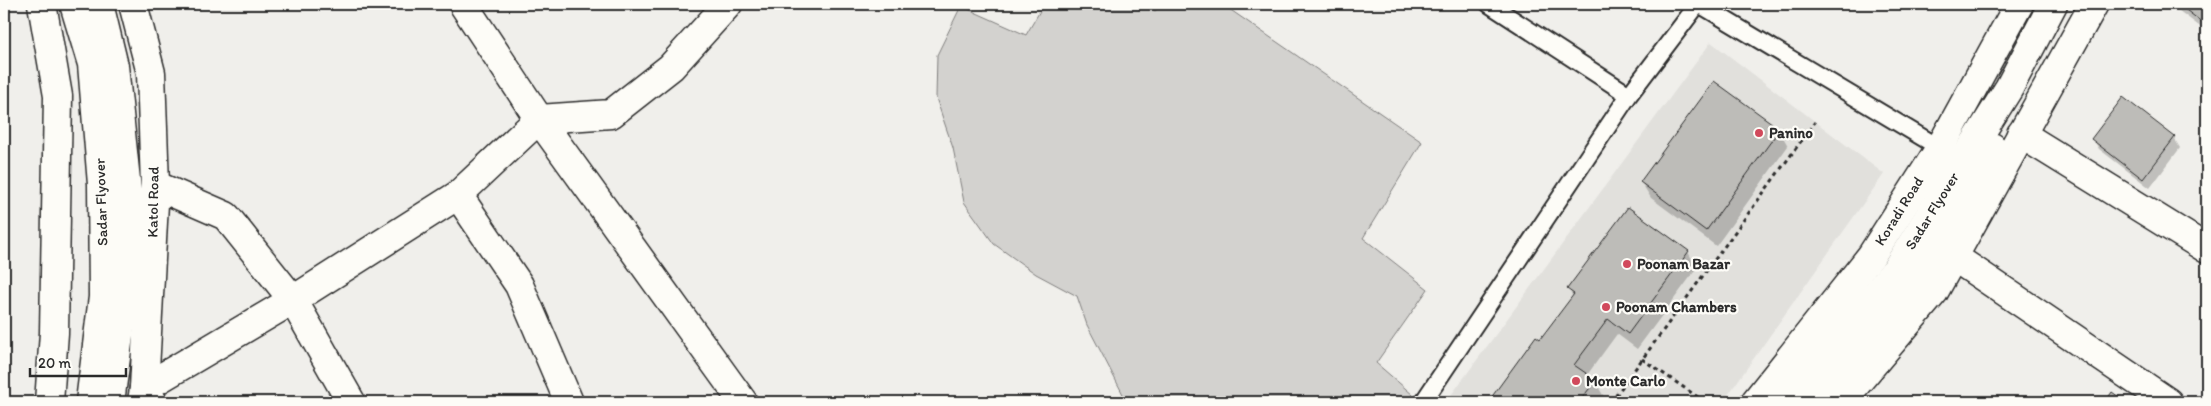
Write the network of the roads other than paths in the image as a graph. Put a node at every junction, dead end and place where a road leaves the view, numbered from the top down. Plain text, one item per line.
1 (42, 4) edge
2 (74, 4) edge
3 (99, 4) edge
4 (133, 4) edge
5 (462, 4) edge
6 (728, 4) edge
7 (1488, 4) edge
8 (1698, 4) edge
9 (2019, 4) edge
10 (2054, 4) edge
11 (2073, 4) edge
12 (2094, 4) edge
13 (1628, 95) junction
14 (539, 119) junction
15 (2021, 134) junction
16 (1940, 148) junction
17 (155, 185) junction
18 (458, 195) junction
19 (2207, 249) edge
20 (1954, 257) junction
21 (293, 300) junction
22 (146, 398) edge
23 (49, 402) edge
24 (90, 402) edge
25 (110, 402) edge
26 (351, 402) edge
27 (569, 402) edge
28 (743, 402) edge
29 (1423, 402) edge
30 (1755, 402) edge
31 (1787, 402) edge
32 (1815, 402) edge
33 (1841, 402) edge
34 (2168, 402) edge

1 - 23 main road
2 - 24 main road, Sadar Flyover
3 - 25 main road, Sadar Flyover
4 - 17 main road, Katol Road
5 - 14 main road
6 - 14 main road
7 - 13 lane
8 - 13 lane
8 - 16 lane
9 - 16 main road, Koradi Road
10 - 31 main road, Sadar Flyover
11 - 32 main road, Sadar Flyover
12 - 15 main road
13 - 29 lane
14 - 18 main road
14 - 28 main road
15 - 19 main road
15 - 20 main road
16 - 30 main road, Koradi Road
17 - 21 main road
17 - 22 main road, Katol Road
18 - 21 main road
18 - 27 main road
20 - 33 main road
20 - 34 main road
21 - 22 main road
21 - 26 main road

